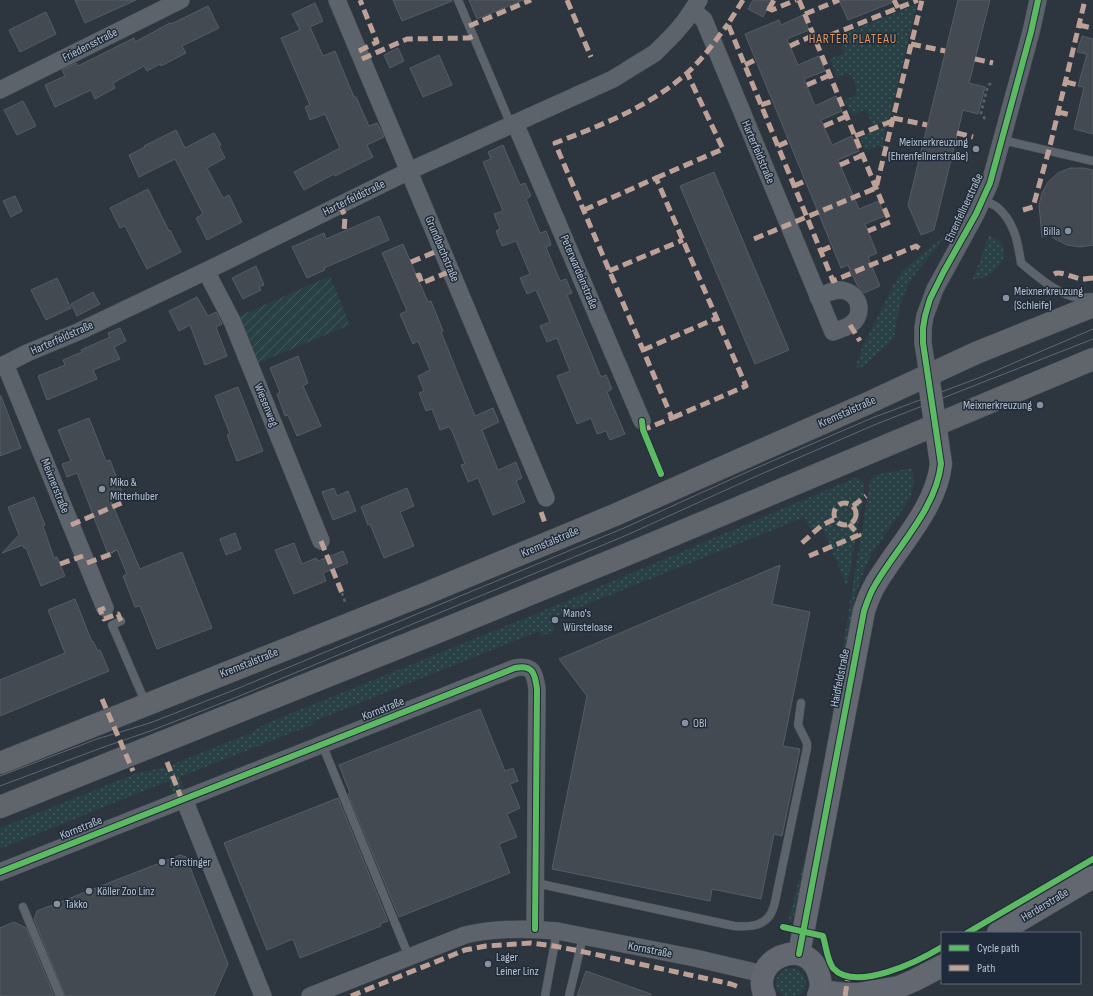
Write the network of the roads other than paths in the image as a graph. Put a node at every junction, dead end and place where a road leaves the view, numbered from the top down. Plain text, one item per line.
1 (181, 0) edge
2 (337, 0) edge
3 (458, 0) edge
4 (1038, 0) edge
5 (696, 5) edge
6 (0, 90) edge
7 (513, 124) junction
8 (1002, 140) junction
9 (1093, 162) edge
10 (409, 171) junction
11 (982, 200) junction
12 (206, 271) junction
13 (818, 297) dead end
14 (1093, 297) edge
15 (1093, 306) edge
16 (1093, 359) edge
17 (3, 365) edge
18 (928, 375) junction
19 (642, 421) dead end
20 (935, 424) junction
21 (546, 498) dead end
22 (320, 540) dead end
23 (105, 608) dead end
24 (121, 621) dead end
25 (801, 703) dead end
26 (146, 705) junction
27 (322, 744) junction
28 (0, 763) edge
29 (184, 799) junction
30 (0, 807) edge
31 (0, 872) edge
32 (1093, 877) edge
33 (536, 884) junction
34 (23, 907) dead end
35 (535, 929) junction
36 (557, 932) junction
37 (1000, 932) edge
38 (583, 937) junction
39 (799, 954) junction
40 (409, 957) junction
41 (941, 967) edge
42 (764, 974) junction
43 (819, 994) edge
44 (60, 996) edge
45 (262, 996) edge
46 (310, 996) edge
47 (545, 996) edge
48 (569, 996) edge
49 (766, 996) edge

1 - 6 street, Friedensstraße
2 - 10 street, Grundbachstraße
3 - 7 lane
4 - 8 street, Ehrenfellnerstraße
5 - 7 street, Harterfeldstraße
5 - 13 street, Harterfeldstraße
7 - 10 street, Harterfeldstraße
7 - 19 street, Peterwardeinstraße
8 - 9 lane
8 - 11 street, Ehrenfellnerstraße
10 - 12 street, Harterfeldstraße
10 - 21 street, Grundbachstraße
11 - 14 lane
11 - 18 street, Ehrenfellnerstraße
12 - 17 street, Harterfeldstraße
12 - 22 street, Wiesenweg
15 - 18 main road, Kremstalstraße
16 - 20 main road
17 - 23 street, Meixnerstraße
18 - 20 street, Ehrenfellnerstraße
18 - 26 main road, Kremstalstraße
20 - 30 main road
20 - 39 street, Haidfeldstraße
24 - 26 lane
25 - 33 lane
26 - 28 main road, Kremstalstraße
27 - 29 street, Kornstraße
27 - 33 street, Kornstraße
27 - 40 lane
29 - 31 street, Kornstraße
29 - 45 street
32 - 37 street, Herderstraße
33 - 35 street, Kornstraße
34 - 44 lane
35 - 36 street, Kornstraße
35 - 40 street, Kornstraße
36 - 38 street, Kornstraße
36 - 47 lane
38 - 42 street, Kornstraße
38 - 48 lane
39 - 42 street
39 - 43 street
40 - 46 street, Kornstraße
41 - 43 street
42 - 49 street

